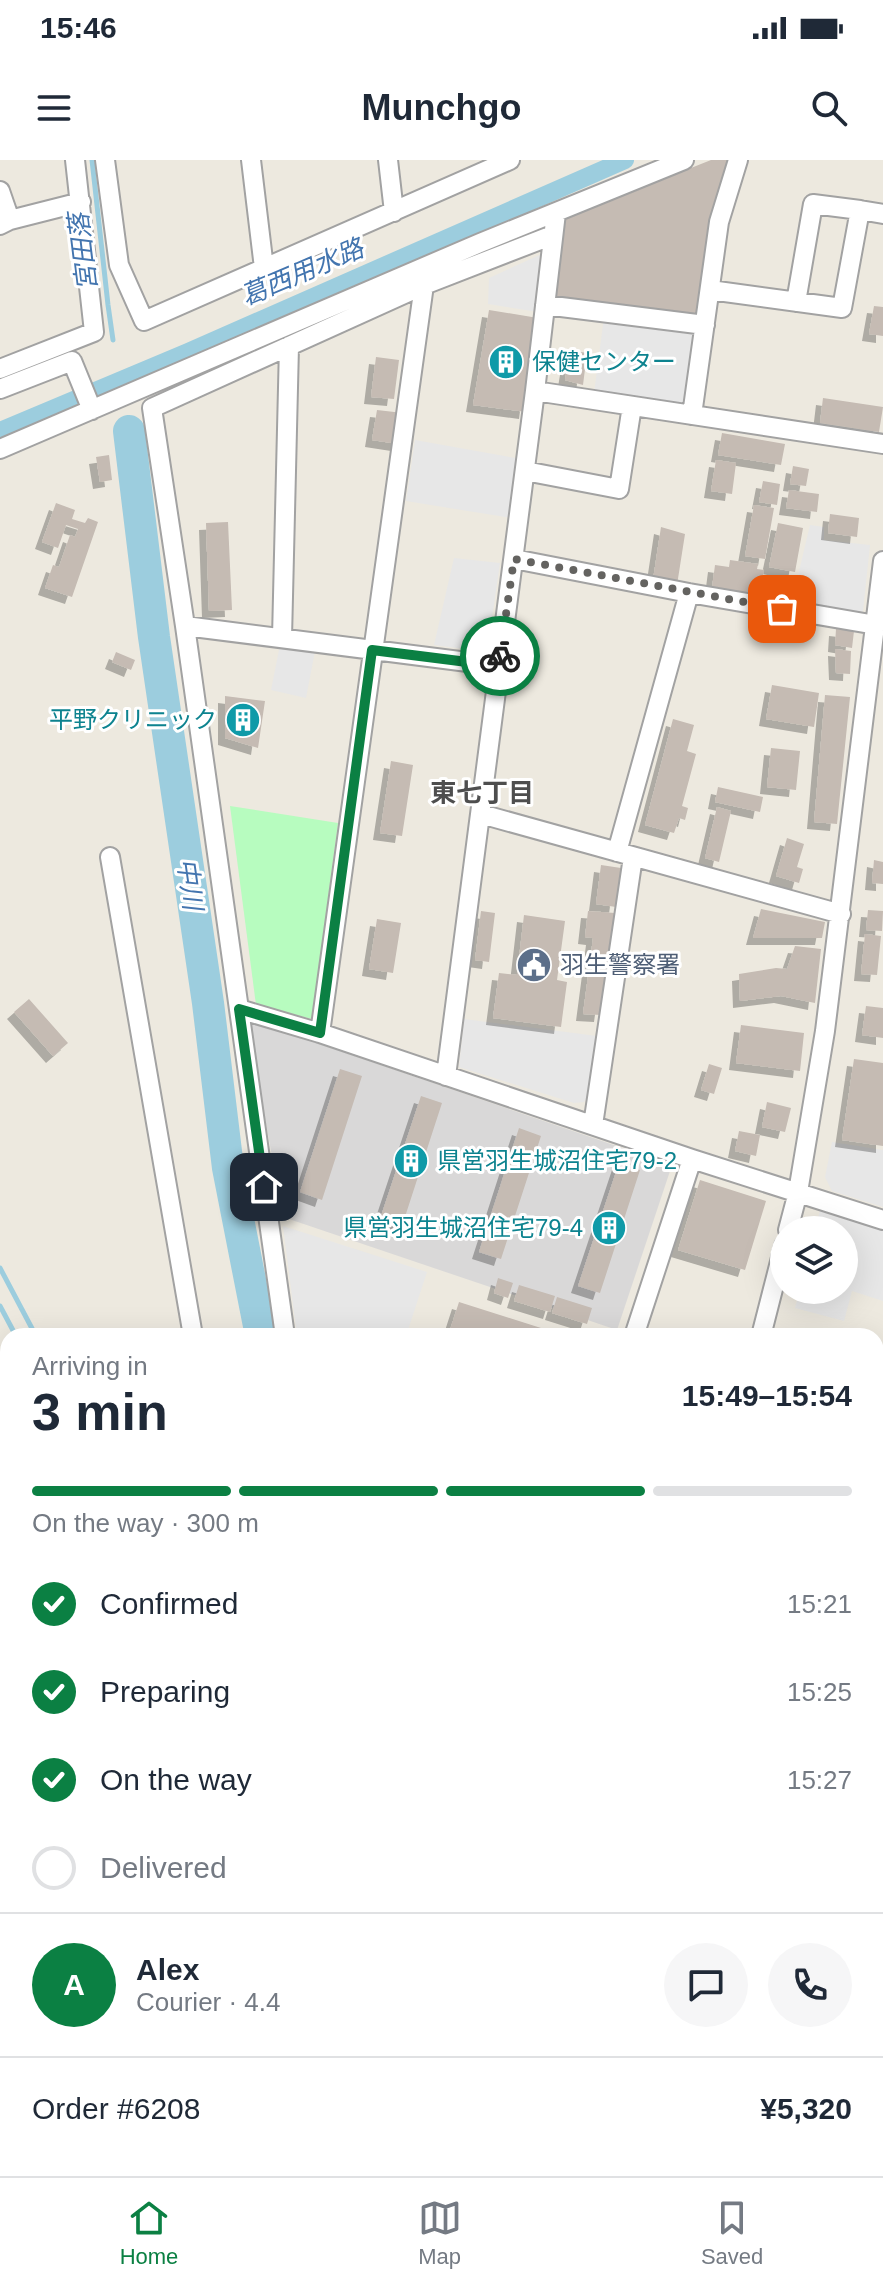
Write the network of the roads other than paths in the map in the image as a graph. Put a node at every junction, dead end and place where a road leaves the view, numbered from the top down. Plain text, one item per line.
1 (75, 160) edge
2 (105, 160) edge
3 (251, 160) edge
4 (388, 160) edge
5 (510, 160) edge
6 (684, 160) edge
7 (738, 160) edge
8 (0, 191) edge
9 (81, 202) junction
10 (860, 210) junction
11 (394, 212) junction
12 (556, 213) junction
13 (883, 214) edge
14 (5, 222) edge
15 (553, 235) junction
16 (264, 268) junction
17 (424, 285) junction
18 (710, 290) junction
19 (796, 302) junction
20 (545, 305) junction
21 (705, 325) junction
22 (289, 346) junction
23 (0, 369) edge
24 (0, 389) edge
25 (535, 391) junction
26 (632, 406) junction
27 (92, 410) junction
28 (692, 415) junction
29 (883, 444) edge
30 (0, 449) edge
31 (525, 471) junction
32 (514, 559) junction
33 (883, 561) edge
34 (689, 593) junction
35 (876, 625) junction
36 (185, 626) junction
37 (282, 638) junction
38 (372, 650) junction
39 (499, 666) junction
40 (874, 721) edge
41 (481, 814) junction
42 (625, 855) junction
43 (110, 857) dead end
44 (841, 914) junction
45 (239, 1009) junction
46 (320, 1033) junction
47 (446, 1076) junction
48 (593, 1125) junction
49 (692, 1159) junction
50 (798, 1192) junction
51 (792, 1216) edge
52 (883, 1220) edge
53 (770, 1301) edge
54 (192, 1328) edge
55 (284, 1328) edge
56 (637, 1328) edge
57 (763, 1328) edge

1 - 9 street
2 - 16 street
3 - 16 street
4 - 11 street
5 - 11 street
6 - 12 street
7 - 18 street
8 - 14 street
9 - 14 street
9 - 23 street
10 - 13 street
10 - 19 street
10 - 19 street
11 - 16 street
12 - 15 street
12 - 27 street
15 - 17 street
15 - 20 street
17 - 22 street
17 - 38 street
18 - 19 street
18 - 21 street
20 - 21 street
20 - 25 street
21 - 28 street
22 - 36 street
22 - 37 street
24 - 27 street
25 - 26 street
25 - 31 street
26 - 28 street
26 - 31 street
27 - 30 street
28 - 29 street
31 - 32 street
32 - 34 street
32 - 39 street
33 - 35 street
34 - 35 street
34 - 42 street
35 - 40 street
36 - 37 street
36 - 45 street
37 - 38 street
38 - 39 street
38 - 46 street
39 - 41 street
40 - 44 street
41 - 42 street
41 - 47 street
42 - 44 street
42 - 48 street
43 - 54 street
44 - 50 street
45 - 46 street
45 - 55 street
46 - 47 street
47 - 48 street
48 - 49 street
49 - 50 street
49 - 56 street
50 - 51 street
50 - 52 street
53 - 57 street

